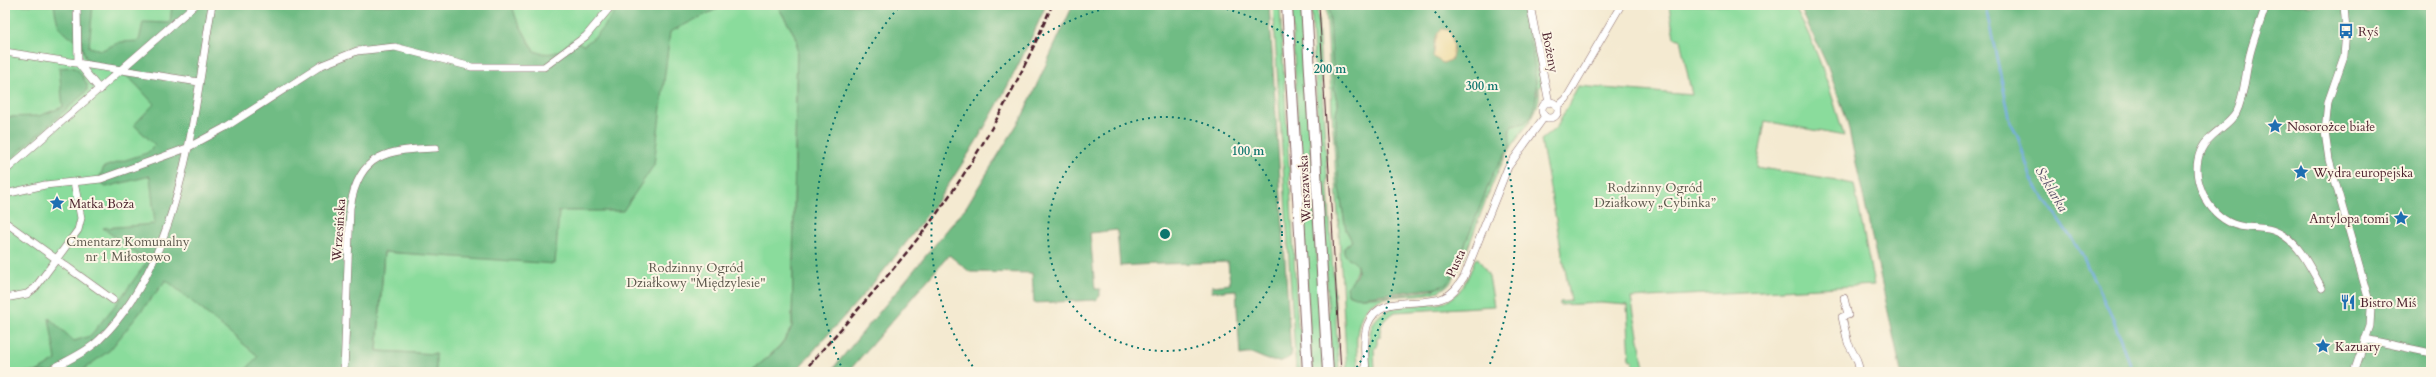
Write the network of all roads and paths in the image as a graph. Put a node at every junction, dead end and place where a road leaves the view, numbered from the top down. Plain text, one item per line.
1 (78, 5) edge
2 (194, 5) edge
3 (212, 5) edge
4 (612, 5) edge
5 (1287, 5) edge
6 (1306, 5) edge
7 (1530, 5) edge
8 (1621, 5) edge
9 (2266, 5) edge
10 (2344, 5) edge
11 (5, 52) edge
12 (78, 63) junction
13 (121, 70) junction
14 (199, 82) junction
15 (100, 90) junction
16 (1549, 102) junction
17 (1557, 107) junction
18 (1545, 116) junction
19 (187, 148) junction
20 (436, 148) dead end
21 (5, 171) edge
22 (74, 182) junction
23 (5, 194) edge
24 (5, 222) edge
25 (57, 260) junction
26 (2322, 288) dead end
27 (5, 298) edge
28 (1844, 298) dead end
29 (113, 300) dead end
30 (2365, 339) junction
31 (2431, 353) edge
32 (47, 372) edge
33 (344, 372) edge
34 (1308, 372) edge
35 (1328, 372) edge
36 (1366, 372) edge
37 (1860, 372) edge
38 (2354, 372) edge

1 - 12 street
2 - 13 street
3 - 14 street
4 - 19 street
5 - 34 main road, Warszawska
6 - 35 main road, Warszawska
7 - 16 street, Bożeny
8 - 17 street
9 - 26 street
10 - 30 street
11 - 12 street
12 - 13 street
12 - 15 street
13 - 14 street
13 - 15 street
14 - 19 street
15 - 21 street
16 - 17 street
16 - 18 street
17 - 18 street
18 - 36 street, Pusta
19 - 22 street
19 - 32 street
20 - 33 street, Wrzesińska
22 - 23 street
22 - 25 street
24 - 25 street
25 - 27 street
25 - 29 street
28 - 37 street
30 - 31 street
30 - 38 street

